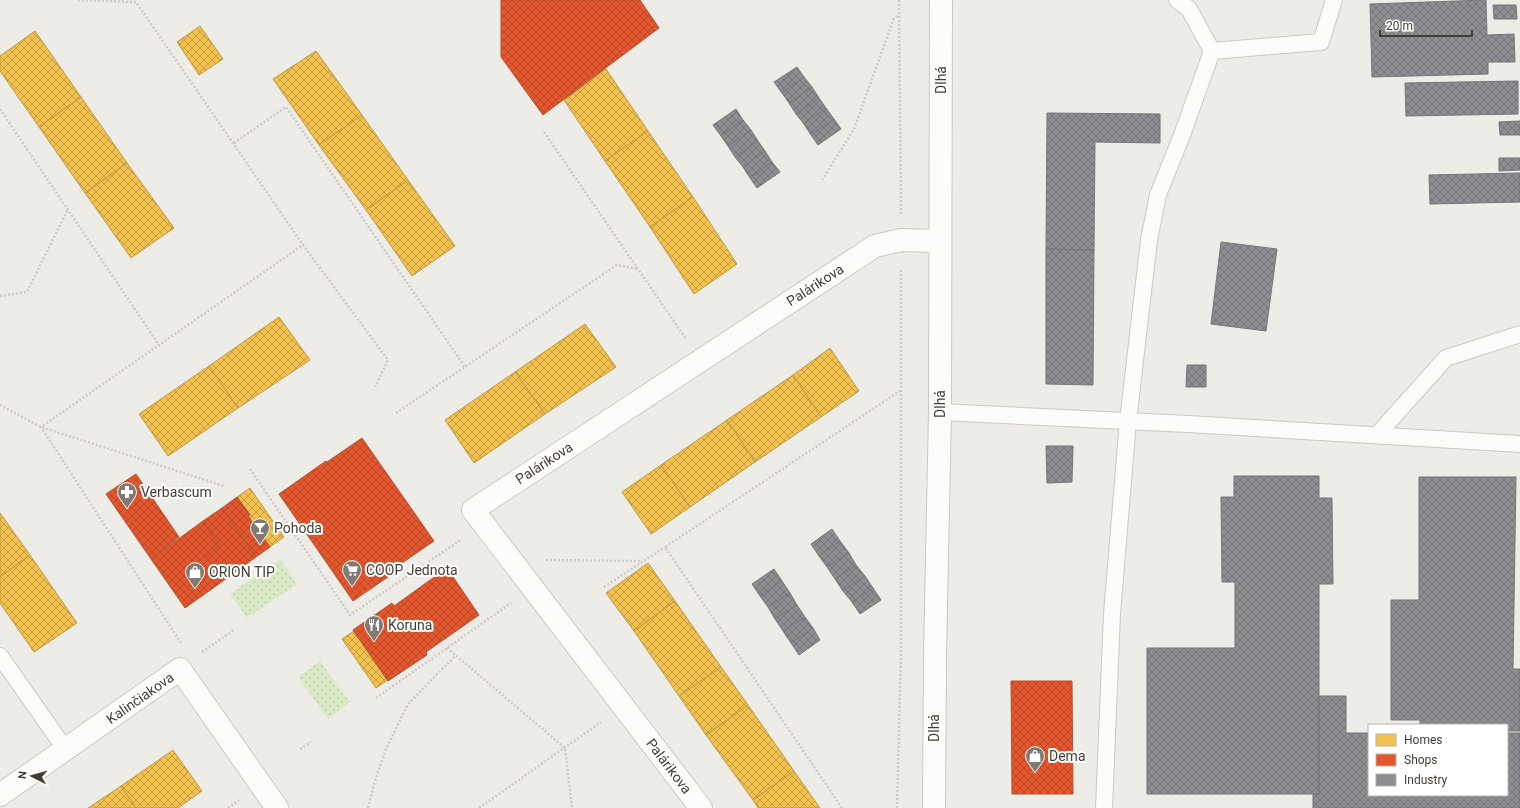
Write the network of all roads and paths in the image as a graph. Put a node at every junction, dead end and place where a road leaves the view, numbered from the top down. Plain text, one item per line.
1 (78, 0) edge
2 (899, 0) edge
3 (941, 0) edge
4 (1177, 0) edge
5 (1334, 0) edge
6 (899, 14) junction
7 (1212, 51) junction
8 (0, 109) edge
9 (544, 132) dead end
10 (234, 143) junction
11 (822, 180) dead end
12 (68, 209) junction
13 (901, 240) junction
14 (940, 241) junction
15 (303, 245) junction
16 (638, 269) junction
17 (0, 296) edge
18 (1520, 334) edge
19 (159, 345) junction
20 (701, 361) junction
21 (466, 367) junction
22 (375, 387) dead end
23 (900, 390) junction
24 (0, 405) edge
25 (940, 412) junction
26 (396, 414) dead end
27 (1128, 421) junction
28 (41, 427) junction
29 (1377, 435) junction
30 (1520, 444) edge
31 (250, 469) dead end
32 (224, 486) dead end
33 (483, 524) junction
34 (665, 547) junction
35 (511, 560) junction
36 (641, 562) junction
37 (604, 587) dead end
38 (533, 588) junction
39 (234, 630) dead end
40 (447, 648) junction
41 (456, 655) junction
42 (0, 656) edge
43 (186, 664) junction
44 (376, 698) dead end
45 (623, 706) junction
46 (311, 742) dead end
47 (565, 748) junction
48 (300, 749) dead end
49 (66, 750) junction
50 (0, 795) edge
51 (277, 808) edge
52 (368, 808) edge
53 (479, 808) edge
54 (572, 808) edge
55 (701, 808) edge
56 (842, 808) edge
57 (897, 808) edge
58 (934, 808) edge
59 (1104, 808) edge

1 - 10 path
2 - 6 path
3 - 14 street, Dlhá
4 - 7 lane
5 - 7 lane
6 - 11 path
6 - 13 path
7 - 27 lane
8 - 12 path
9 - 16 path
10 - 15 path
10 - 21 path
12 - 17 path
12 - 19 path
13 - 14 street, Palárikova
13 - 20 street, Palárikova
13 - 23 path
14 - 25 street, Dlhá
15 - 19 path
15 - 22 path
16 - 20 path
16 - 21 path
18 - 29 lane
19 - 28 path
20 - 33 street, Palárikova
21 - 26 path
23 - 34 path
23 - 57 path
24 - 28 path
25 - 27 lane
25 - 58 street, Dlhá
27 - 29 lane
27 - 59 lane
28 - 32 path
28 - 43 path
29 - 30 lane
31 - 33 path
33 - 35 street, Palárikova
34 - 36 path
34 - 56 path
35 - 36 path
35 - 38 street, Palárikova
36 - 37 path
38 - 40 path
38 - 45 street, Palárikova
39 - 43 path
40 - 41 path
40 - 44 path
41 - 47 path
41 - 52 path
42 - 49 lane
43 - 49 street, Kalinčiakova
43 - 51 street, Kalinčiakova
45 - 47 path
45 - 55 street, Palárikova
46 - 48 path
47 - 53 path
47 - 54 path
49 - 50 street, Kalinčiakova

